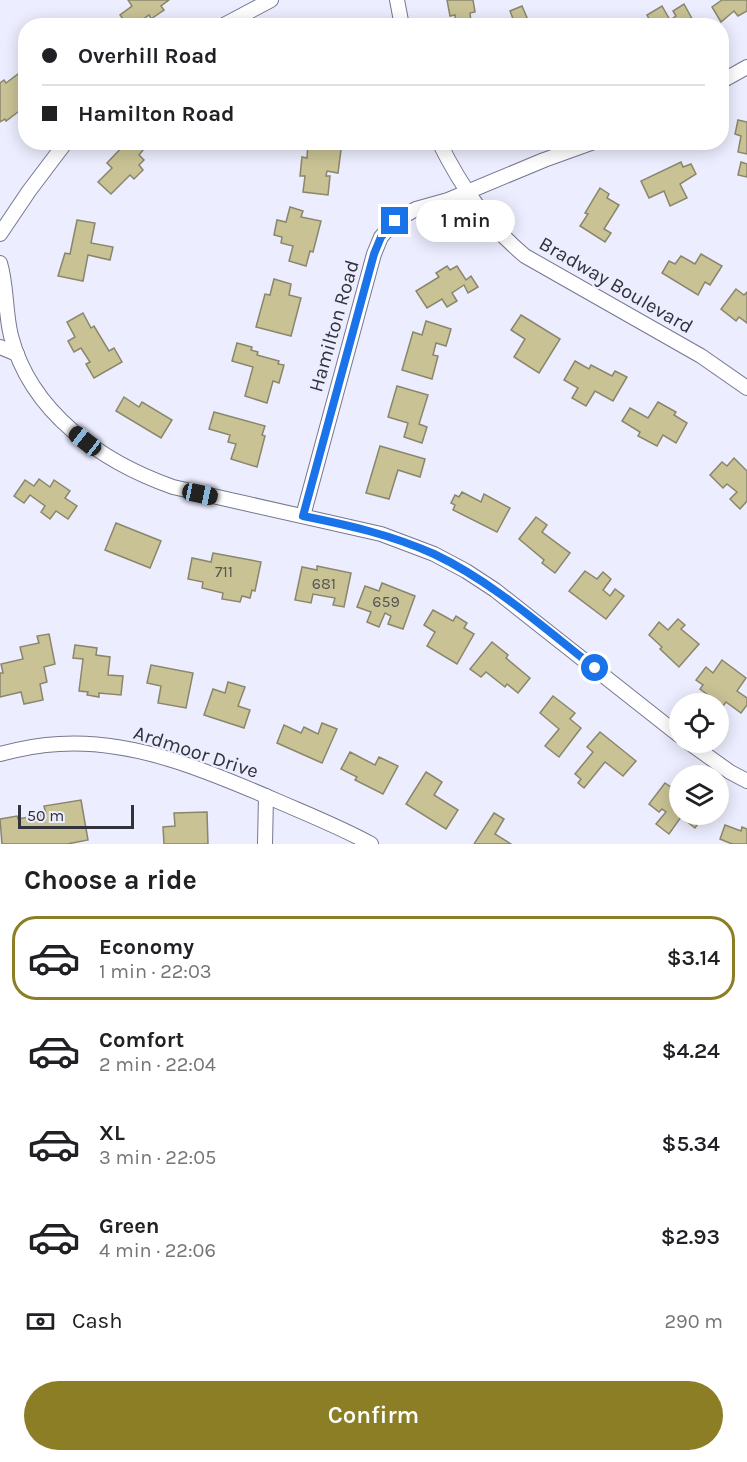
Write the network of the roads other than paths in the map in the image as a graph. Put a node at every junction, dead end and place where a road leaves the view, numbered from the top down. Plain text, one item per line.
1 (271, 0) edge
2 (397, 0) edge
3 (237, 18) edge
4 (400, 18) edge
5 (747, 67) edge
6 (729, 77) edge
7 (60, 150) edge
8 (443, 150) edge
9 (572, 150) edge
10 (467, 192) junction
11 (0, 234) edge
12 (0, 263) edge
13 (0, 347) edge
14 (17, 354) junction
15 (747, 388) edge
16 (303, 516) junction
17 (669, 727) edge
18 (703, 753) edge
19 (0, 754) edge
20 (747, 781) edge
21 (266, 796) junction
22 (266, 844) edge
23 (371, 844) edge

1 - 3 street
2 - 4 street
5 - 6 street
7 - 11 street
8 - 10 street, Bradway Boulevard
9 - 10 street, Hamilton Road
10 - 15 street, Bradway Boulevard
10 - 16 street, Hamilton Road
12 - 14 street
13 - 14 street
14 - 16 street
16 - 17 street
18 - 20 street
19 - 21 street, Ardmoor Drive
21 - 22 street
21 - 23 street, Ardmoor Drive

